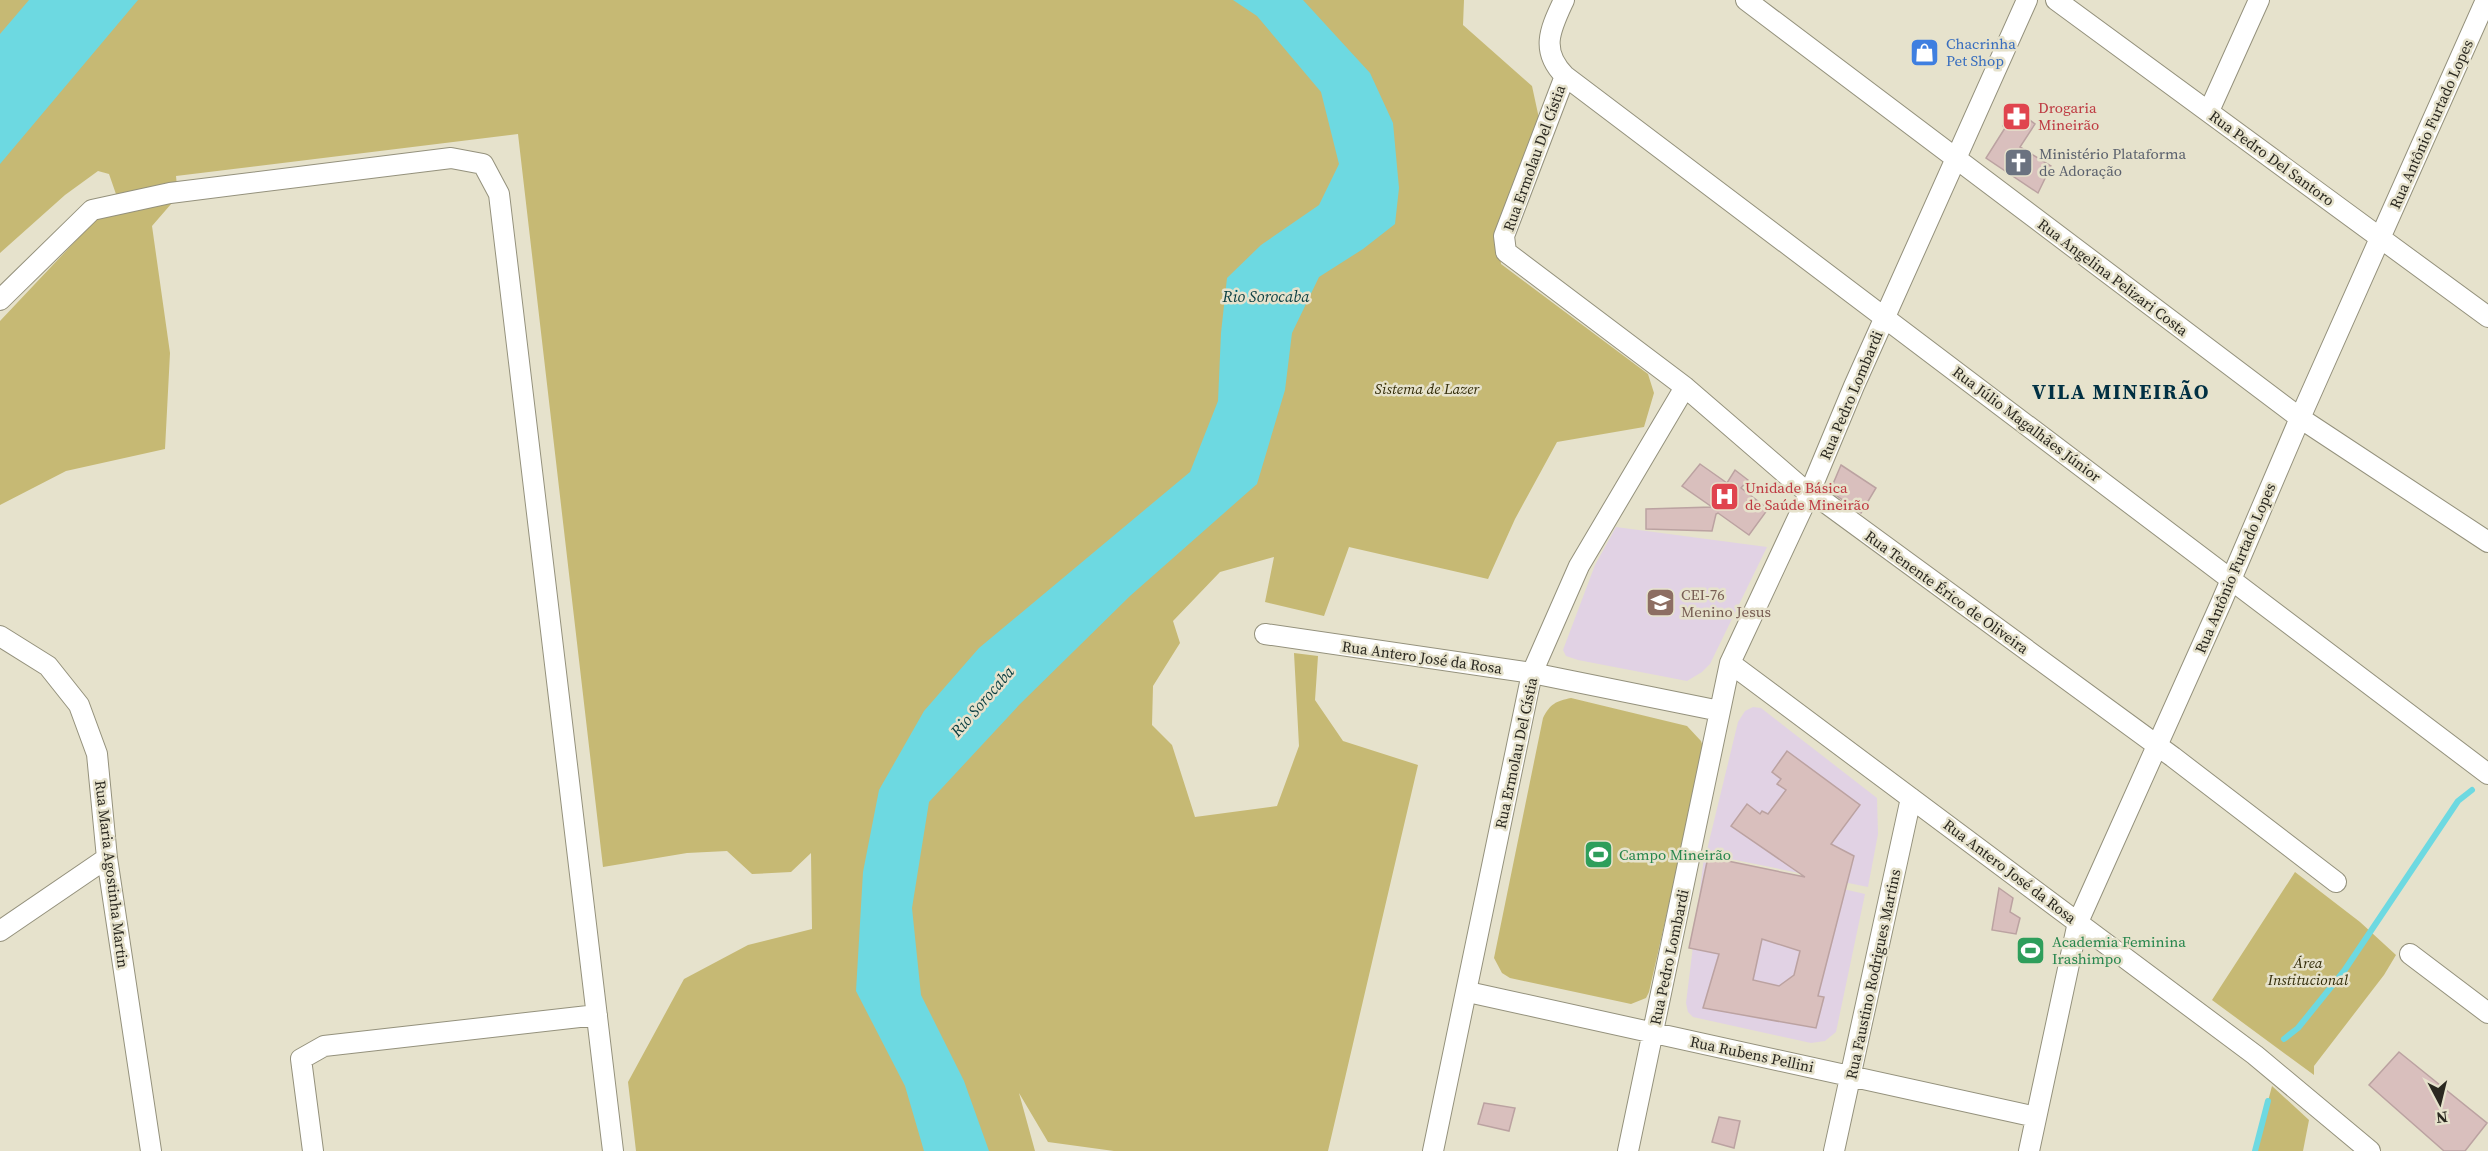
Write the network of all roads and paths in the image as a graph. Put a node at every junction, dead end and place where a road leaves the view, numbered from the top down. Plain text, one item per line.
1 (1563, 0) edge
2 (1746, 0) edge
3 (2027, 0) edge
4 (2056, 0) edge
5 (2259, 0) edge
6 (2486, 0) edge
7 (1565, 76) junction
8 (2209, 111) junction
9 (1956, 159) junction
10 (2380, 238) junction
11 (1506, 252) joint
12 (0, 300) edge
13 (1885, 316) junction
14 (2488, 317) edge
15 (1685, 387) junction
16 (2300, 418) junction
17 (1809, 494) junction
18 (2488, 542) edge
19 (2231, 580) junction
20 (1265, 634) dead end
21 (0, 636) edge
22 (1730, 663) junction
23 (1532, 673) junction
24 (1720, 711) junction
25 (2156, 746) junction
26 (2488, 774) edge
27 (1911, 798) junction
28 (107, 858) junction
29 (2336, 882) dead end
30 (2078, 922) junction
31 (0, 931) edge
32 (2410, 954) dead end
33 (1468, 992) junction
34 (2488, 1013) edge
35 (597, 1015) junction
36 (1653, 1032) junction
37 (1851, 1076) junction
38 (2036, 1117) junction
39 (151, 1151) edge
40 (313, 1151) edge
41 (613, 1151) edge
42 (1434, 1151) edge
43 (1628, 1151) edge
44 (1834, 1151) edge
45 (2029, 1151) edge
46 (2370, 1151) edge

1 - 7 street, Rua Ermolau Del Cístia
2 - 9 street, Rua Angelina Pelizari Costa
3 - 9 street, Rua Pedro Lombardi
4 - 8 street, Rua Pedro Del Santoro
5 - 8 street
6 - 10 street, Rua Antônio Furtado Lopes
7 - 11 street, Rua Ermolau Del Cístia
7 - 13 street, Rua Júlio Magalhães Júnior
8 - 10 street, Rua Pedro Del Santoro
9 - 13 street, Rua Pedro Lombardi
9 - 16 street, Rua Angelina Pelizari Costa
10 - 14 street, Rua Pedro Del Santoro
10 - 16 street, Rua Antônio Furtado Lopes
11 - 15 street, Rua Tenente Érico de Oliveira
12 - 35 street
13 - 17 street, Rua Pedro Lombardi
13 - 19 street, Rua Júlio Magalhães Júnior
15 - 17 street, Rua Tenente Érico de Oliveira
15 - 23 street, Rua Ermolau Del Cístia
16 - 18 street, Rua Angelina Pelizari Costa
16 - 19 street, Rua Antônio Furtado Lopes
17 - 22 street, Rua Pedro Lombardi
17 - 25 street, Rua Tenente Érico de Oliveira
19 - 25 street, Rua Antônio Furtado Lopes
19 - 26 street, Rua Júlio Magalhães Júnior
20 - 23 street, Rua Antero José da Rosa
21 - 28 street, Rua Maria Agostinha Martin
22 - 24 street, Rua Pedro Lombardi
22 - 27 street, Rua Antero José da Rosa
23 - 24 street, Rua Antero José da Rosa
23 - 33 street, Rua Ermolau Del Cístia
24 - 36 street, Rua Pedro Lombardi
25 - 29 street, Rua Tenente Érico de Oliveira
25 - 30 street, Rua Antônio Furtado Lopes
27 - 30 street, Rua Antero José da Rosa
27 - 37 street, Rua Faustino Rodrigues Martins
28 - 31 street
28 - 39 street, Rua Maria Agostinha Martin
30 - 38 street, Rua Antônio Furtado Lopes
30 - 46 street, Rua Antero José da Rosa
32 - 34 street
33 - 36 street, Rua Rubens Pellini
33 - 42 street, Rua Ermolau Del Cístia
35 - 40 street
35 - 41 street
36 - 37 street, Rua Rubens Pellini
36 - 43 street, Rua Pedro Lombardi
37 - 38 street, Rua Rubens Pellini
37 - 44 street, Rua Faustino Rodrigues Martins
38 - 45 street, Rua Antônio Furtado Lopes

